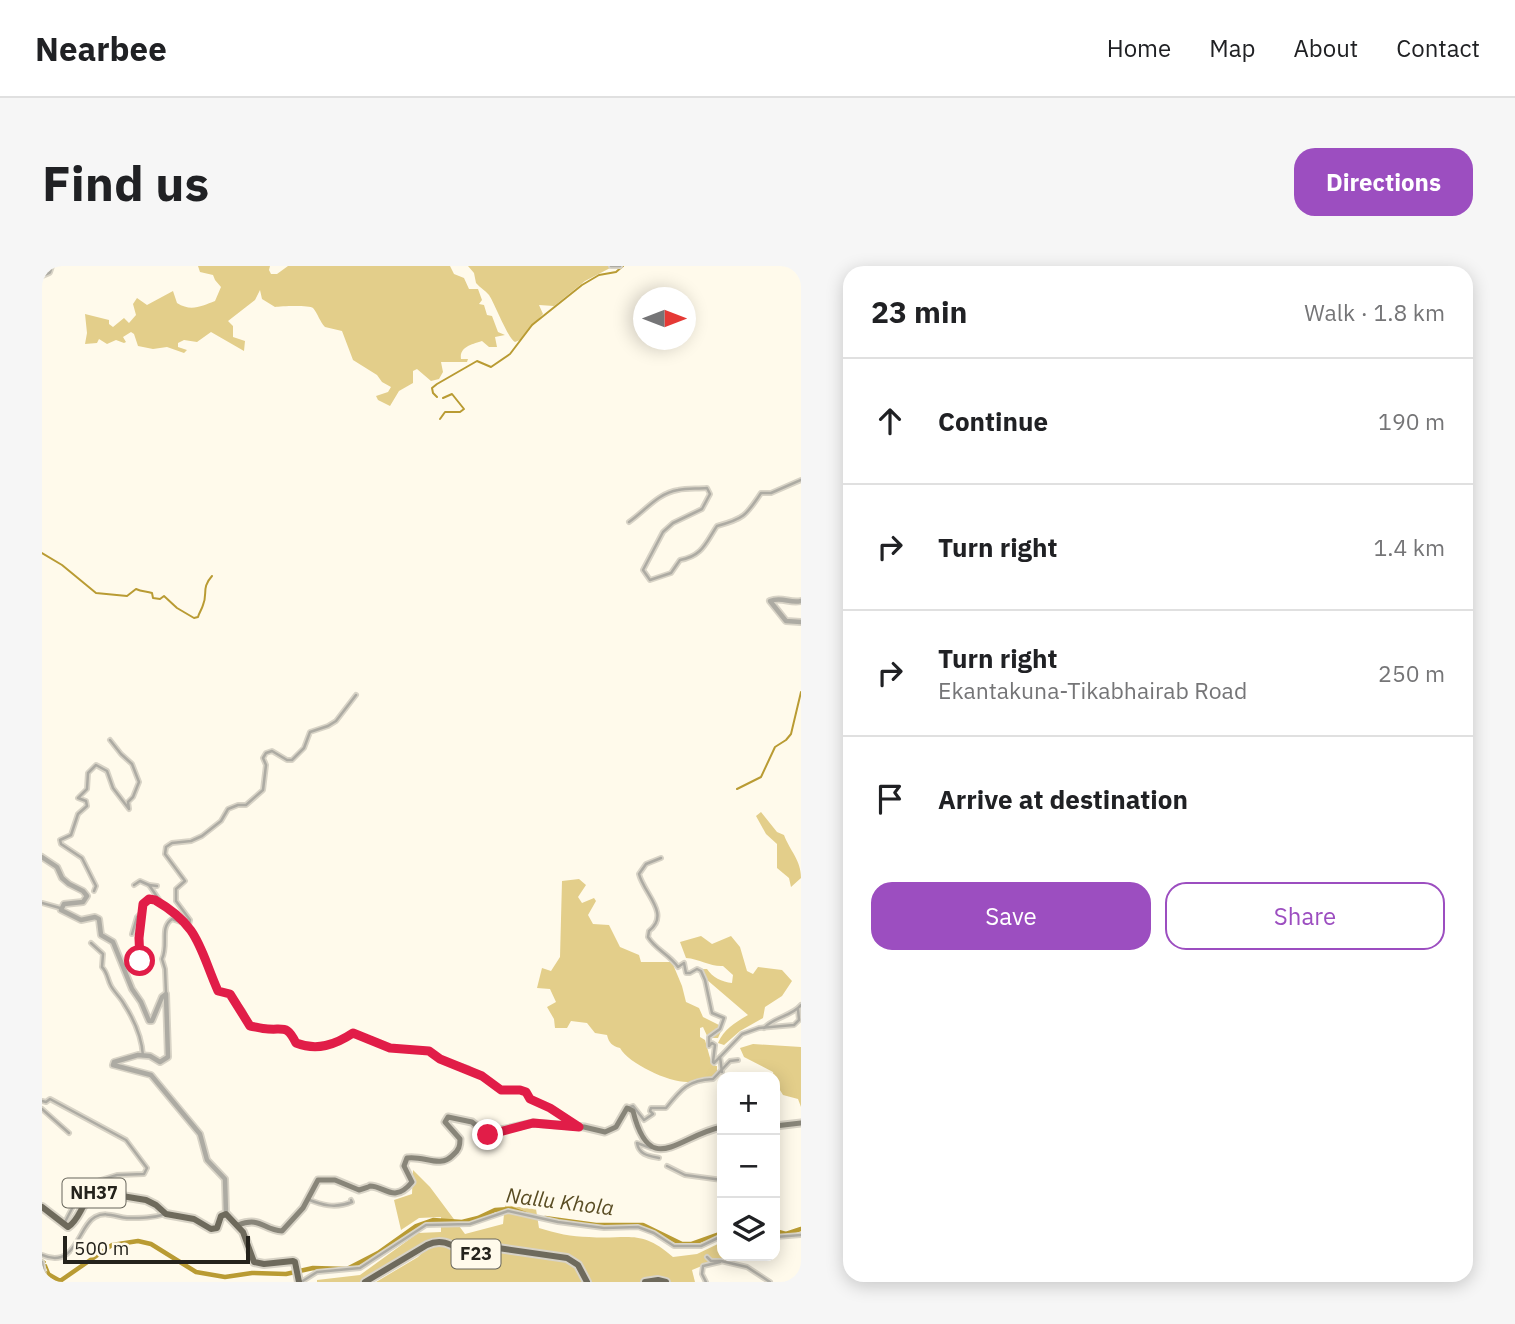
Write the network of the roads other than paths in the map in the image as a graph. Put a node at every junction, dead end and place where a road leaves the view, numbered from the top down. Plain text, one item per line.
1 (51, 266) edge
2 (611, 266) edge
3 (620, 266) edge
4 (42, 275) edge
5 (801, 480) edge
6 (629, 522) dead end
7 (801, 601) edge
8 (801, 622) edge
9 (356, 695) dead end
10 (110, 740) dead end
11 (42, 858) edge
12 (661, 858) dead end
13 (134, 885) dead end
14 (149, 885) junction
15 (157, 886) dead end
16 (83, 902) junction
17 (42, 903) edge
18 (161, 903) junction
19 (61, 908) junction
20 (140, 914) junction
21 (189, 925) junction
22 (132, 934) dead end
23 (91, 943) dead end
24 (121, 963) junction
25 (166, 995) junction
26 (801, 1005) edge
27 (798, 1009) junction
28 (764, 1028) junction
29 (143, 1056) junction
30 (720, 1057) junction
31 (738, 1060) dead end
32 (722, 1072) joint
33 (717, 1076) edge
34 (42, 1101) edge
35 (627, 1108) junction
36 (42, 1109) edge
37 (801, 1123) edge
38 (780, 1125) edge
39 (579, 1127) junction
40 (717, 1128) edge
41 (69, 1133) dead end
42 (655, 1148) junction
43 (659, 1158) dead end
44 (667, 1166) dead end
45 (717, 1179) edge
46 (307, 1199) junction
47 (351, 1200) dead end
48 (42, 1207) edge
49 (166, 1214) junction
50 (226, 1214) junction
51 (64, 1224) junction
52 (238, 1225) junction
53 (801, 1235) edge
54 (780, 1237) edge
55 (717, 1238) edge
56 (42, 1255) edge
57 (707, 1258) dead end
58 (42, 1262) edge
59 (723, 1262) junction
60 (753, 1264) dead end
61 (750, 1269) junction
62 (763, 1280) edge
63 (45, 1282) edge
64 (300, 1282) edge
65 (365, 1282) edge
66 (587, 1282) edge
67 (645, 1282) edge
68 (666, 1282) edge
69 (706, 1282) edge
70 (770, 1282) edge

1 - 4 street
2 - 3 street
5 - 6 street
7 - 8 street
9 - 21 street
10 - 16 street
11 - 16 street
12 - 30 street
13 - 14 street
14 - 15 street
14 - 18 street
16 - 19 street
17 - 19 street
18 - 20 street
18 - 21 street
19 - 24 street
20 - 22 street
20 - 24 street
21 - 25 street
21 - 39 street
23 - 29 street
24 - 25 street
25 - 29 street
26 - 27 street
27 - 28 street
27 - 28 street
28 - 30 street
29 - 50 street
30 - 32 street
31 - 32 street
33 - 35 street
34 - 51 street
35 - 39 main road
35 - 42 main road
36 - 41 street
37 - 38 main road
39 - 46 main road
40 - 42 main road
42 - 43 street
44 - 45 street
46 - 47 street
46 - 52 main road
48 - 51 main road, NH37
49 - 50 main road, NH37
49 - 51 main road, NH37
49 - 56 street
50 - 52 main road
52 - 64 main road
53 - 54 street
55 - 64 street
57 - 59 street
58 - 63 street
59 - 61 street
59 - 69 street
60 - 61 street
61 - 62 street
62 - 70 street
65 - 66 main road, F23
67 - 68 main road

